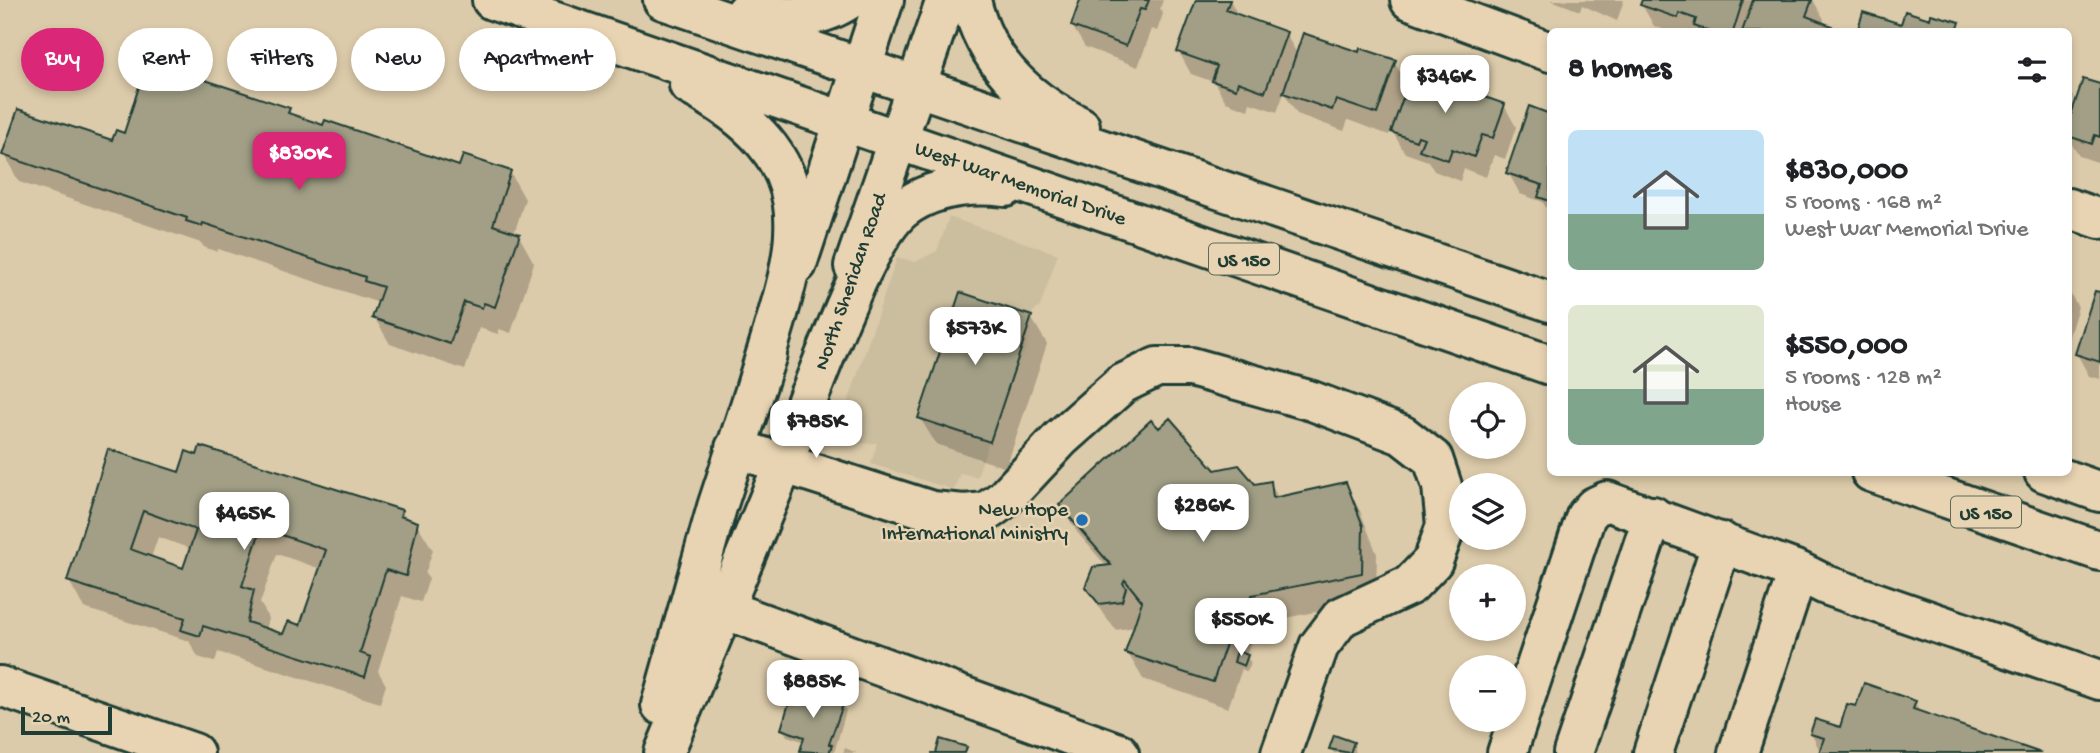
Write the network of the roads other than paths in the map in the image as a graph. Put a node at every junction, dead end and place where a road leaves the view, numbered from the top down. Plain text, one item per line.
1 (484, 0) edge
2 (492, 0) edge
3 (663, 0) edge
4 (700, 0) edge
5 (848, 0) edge
6 (884, 0) edge
7 (946, 0) edge
8 (971, 0) edge
9 (1410, 0) edge
10 (1547, 51) edge
11 (862, 68) junction
12 (917, 87) junction
13 (844, 122) junction
14 (898, 141) junction
15 (2072, 209) edge
16 (1292, 215) junction
17 (2100, 219) edge
18 (1160, 230) junction
19 (1547, 301) edge
20 (1547, 364) edge
21 (756, 387) junction
22 (797, 426) junction
23 (735, 448) junction
24 (783, 465) junction
25 (1883, 476) edge
26 (2055, 476) edge
27 (2100, 492) edge
28 (1653, 516) junction
29 (1722, 542) junction
30 (2100, 551) edge
31 (1798, 571) junction
32 (708, 603) junction
33 (2100, 680) edge
34 (0, 686) edge
35 (194, 753) edge
36 (648, 753) edge
37 (664, 753) edge
38 (1119, 753) edge
39 (1281, 753) edge
40 (1507, 753) edge
41 (1573, 753) edge
42 (1653, 753) edge
43 (1738, 753) edge

1 - 21 main road
2 - 13 main road, West War Memorial Drive / US 150
3 - 11 main road, US 150
4 - 5 main road
6 - 11 main road, North Sheridan Road
7 - 12 main road, North Sheridan Road
8 - 16 main road
9 - 10 main road
11 - 12 main road, US 150
11 - 13 main road, North Sheridan Road
12 - 14 main road, North Sheridan Road
12 - 16 main road, US 150
13 - 14 main road, West War Memorial Drive / US 150
13 - 21 main road, North Sheridan Road
14 - 18 main road, West War Memorial Drive / US 150
14 - 22 main road, North Sheridan Road
15 - 17 main road
16 - 19 main road, US 150
18 - 20 main road, West War Memorial Drive / US 150
18 - 22 main road
21 - 23 main road, North Sheridan Road
22 - 24 main road, North Sheridan Road
23 - 24 main road
23 - 32 main road, North Sheridan Road
24 - 32 main road, North Sheridan Road
24 - 39 main road
25 - 30 main road, US 150
26 - 27 main road
28 - 29 main road
28 - 40 main road
28 - 41 main road
29 - 31 main road
29 - 42 main road
31 - 33 main road
31 - 43 main road
32 - 36 main road, North Sheridan Road
32 - 37 main road, North Sheridan Road
32 - 38 main road
34 - 35 main road

